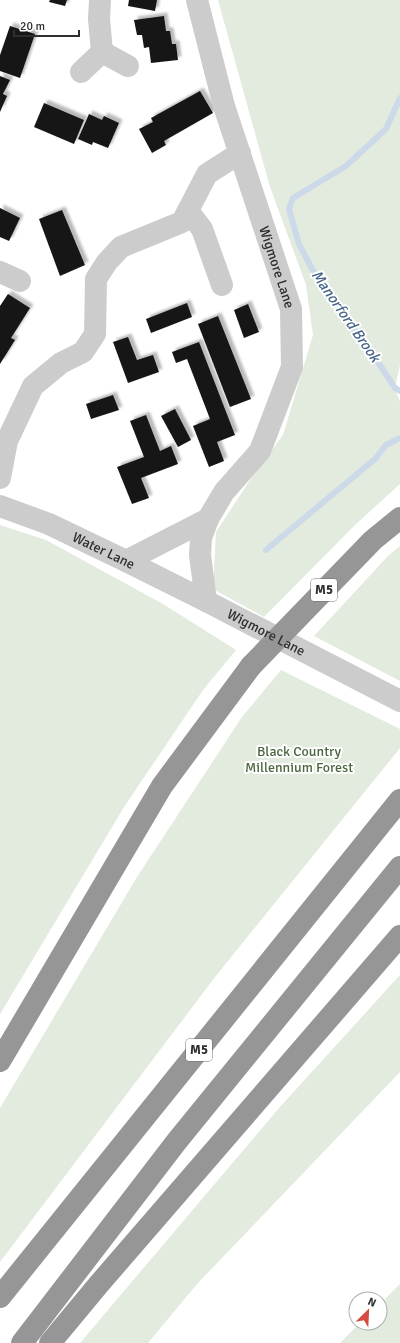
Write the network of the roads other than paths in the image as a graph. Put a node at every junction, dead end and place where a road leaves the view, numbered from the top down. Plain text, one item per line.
1 (100, 0) edge
2 (197, 0) edge
3 (102, 52) junction
4 (128, 66) dead end
5 (81, 72) dead end
6 (240, 154) junction
7 (188, 211) junction
8 (0, 272) edge
9 (20, 281) dead end
10 (222, 285) dead end
11 (0, 478) edge
12 (0, 506) edge
13 (400, 518) edge
14 (208, 519) junction
15 (126, 561) junction
16 (206, 600) junction
17 (400, 701) edge
18 (399, 801) edge
19 (400, 867) edge
20 (400, 936) edge
21 (0, 1061) edge
22 (0, 1297) edge
23 (22, 1343) edge
24 (50, 1343) edge

1 - 3 street
2 - 6 street, Wigmore Lane
3 - 4 street
3 - 5 street
6 - 7 street
6 - 14 street, Wigmore Lane
7 - 10 street
7 - 11 street
8 - 9 street
12 - 15 street, Water Lane
13 - 21 highway, M5, bridge
14 - 15 street
14 - 16 street, Wigmore Lane
15 - 16 street, Water Lane
16 - 17 street, Wigmore Lane
18 - 22 highway, M5
19 - 23 highway
20 - 24 highway

